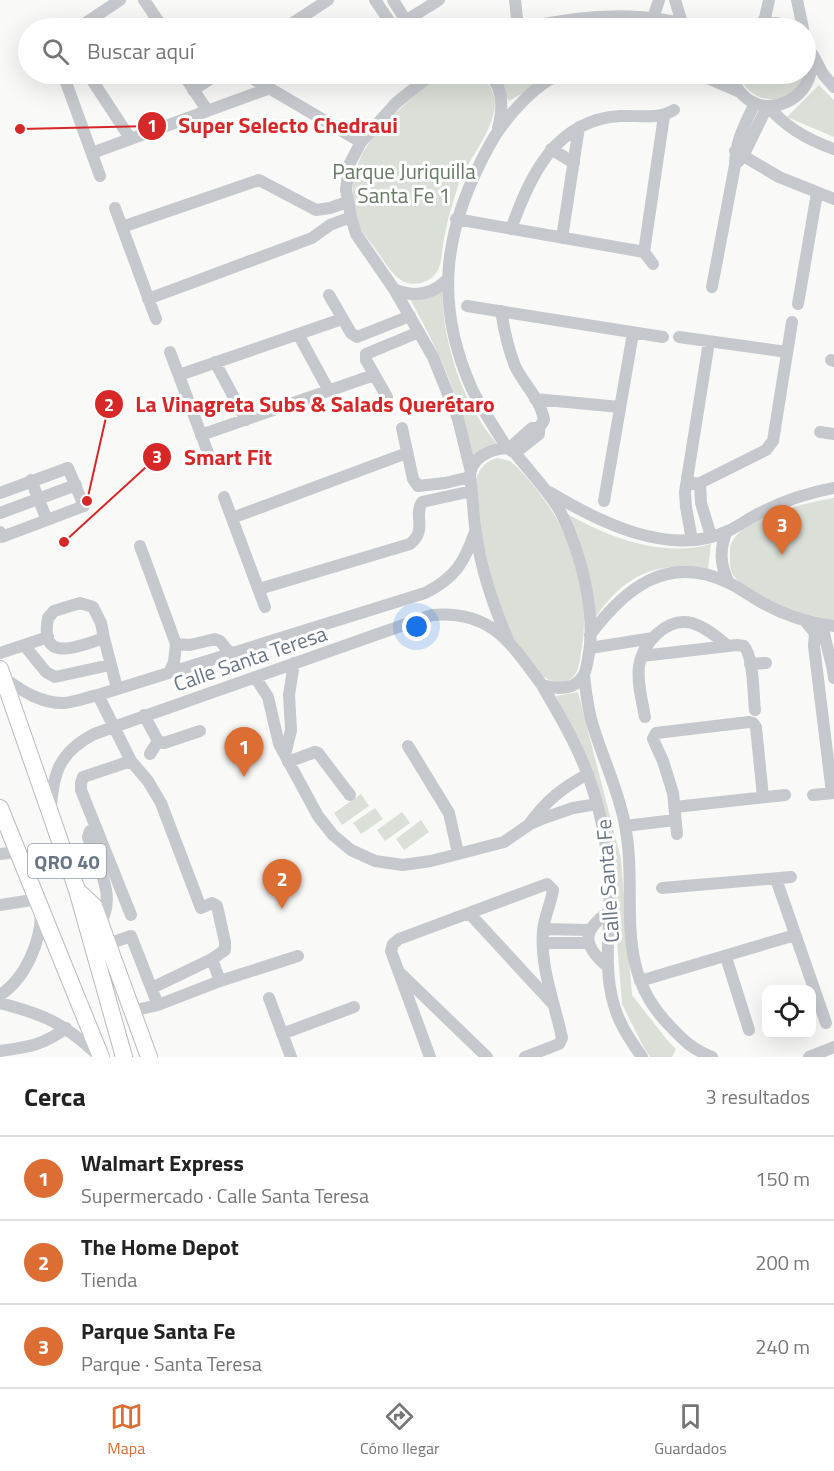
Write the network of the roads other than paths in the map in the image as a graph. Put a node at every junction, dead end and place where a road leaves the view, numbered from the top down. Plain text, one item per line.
1 (120, 0) edge
2 (134, 0) edge
3 (144, 0) edge
4 (328, 0) edge
5 (375, 0) edge
6 (393, 0) edge
7 (439, 0) edge
8 (515, 0) edge
9 (659, 0) edge
10 (675, 0) edge
11 (769, 0) edge
12 (800, 1) edge
13 (93, 18) edge
14 (146, 18) edge
15 (156, 18) edge
16 (300, 18) edge
17 (387, 18) edge
18 (404, 18) edge
19 (411, 18) edge
20 (517, 18) edge
21 (582, 18) edge
22 (653, 18) joint
23 (680, 18) edge
24 (765, 18) edge
25 (802, 18) edge
26 (816, 57) edge
27 (832, 81) edge
28 (67, 84) edge
29 (95, 84) edge
30 (194, 84) edge
31 (196, 84) edge
32 (202, 84) edge
33 (263, 84) edge
34 (416, 84) edge
35 (496, 84) edge
36 (544, 84) edge
37 (721, 84) edge
38 (736, 84) edge
39 (809, 84) edge
40 (197, 87) junction
41 (270, 88) junction
42 (740, 92) junction
43 (764, 105) junction
44 (207, 110) junction
45 (579, 127) junction
46 (498, 129) junction
47 (130, 138) junction
48 (361, 142) junction
49 (834, 148) edge
50 (551, 149) junction
51 (92, 153) junction
52 (738, 157) junction
53 (574, 163) junction
54 (100, 176) dead end
55 (817, 193) junction
56 (834, 199) edge
57 (347, 202) junction
58 (115, 208) dead end
59 (351, 218) junction
60 (456, 219) junction
61 (122, 227) junction
62 (512, 229) junction
63 (562, 238) junction
64 (644, 252) junction
65 (653, 264) dead end
66 (448, 279) junction
67 (712, 287) dead end
68 (394, 289) junction
69 (328, 295) dead end
70 (148, 299) junction
71 (798, 304) dead end
72 (466, 306) dead end
73 (501, 311) junction
74 (410, 316) junction
75 (156, 319) dead end
76 (342, 319) junction
77 (792, 322) dead end
78 (419, 332) junction
79 (633, 333) junction
80 (298, 334) junction
81 (680, 337) dead end
82 (663, 338) dead end
83 (709, 342) junction
84 (170, 352) dead end
85 (787, 352) junction
86 (214, 362) junction
87 (179, 375) junction
88 (374, 375) junction
89 (328, 391) junction
90 (387, 398) dead end
91 (535, 399) junction
92 (621, 407) junction
93 (246, 420) junction
94 (402, 428) dead end
95 (820, 432) dead end
96 (834, 434) edge
97 (201, 435) junction
98 (510, 450) junction
99 (407, 453) junction
100 (210, 458) dead end
101 (470, 472) junction
102 (687, 477) junction
103 (31, 480) junction
104 (700, 483) junction
105 (76, 485) junction
106 (834, 488) edge
107 (544, 489) junction
108 (472, 491) junction
109 (0, 493) edge
110 (224, 497) dead end
111 (39, 498) junction
112 (604, 501) dead end
113 (0, 513) edge
114 (232, 518) junction
115 (47, 520) junction
116 (475, 531) junction
117 (727, 531) junction
118 (0, 532) edge
119 (711, 536) junction
120 (692, 540) junction
121 (140, 546) dead end
122 (729, 583) junction
123 (259, 589) junction
124 (265, 607) dead end
125 (805, 621) junction
126 (828, 625) edge
127 (48, 637) junction
128 (104, 638) junction
129 (653, 638) junction
130 (508, 640) junction
131 (590, 641) junction
132 (176, 644) junction
133 (24, 645) junction
134 (728, 646) junction
135 (230, 652) junction
136 (0, 653) edge
137 (642, 656) junction
138 (294, 663) junction
139 (766, 663) dead end
140 (750, 664) junction
141 (110, 665) junction
142 (170, 671) junction
143 (2, 673) edge
144 (584, 675) junction
145 (255, 677) junction
146 (834, 678) edge
147 (542, 685) junction
148 (117, 688) junction
149 (289, 694) junction
150 (98, 695) junction
151 (268, 697) junction
152 (755, 710) dead end
153 (144, 715) junction
154 (645, 717) dead end
155 (828, 718) edge
156 (113, 726) junction
157 (200, 731) dead end
158 (158, 741) junction
159 (408, 746) dead end
160 (150, 754) dead end
161 (287, 758) junction
162 (131, 761) junction
163 (588, 774) junction
164 (563, 788) junction
165 (833, 793) edge
166 (350, 795) dead end
167 (785, 795) dead end
168 (813, 795) dead end
169 (764, 797) junction
170 (597, 804) junction
171 (675, 807) junction
172 (0, 808) edge
173 (573, 808) junction
174 (51, 812) junction
175 (675, 820) junction
176 (530, 824) junction
177 (625, 826) junction
178 (95, 829) junction
179 (677, 834) dead end
180 (18, 852) junction
181 (458, 853) junction
182 (0, 854) edge
183 (791, 877) dead end
184 (776, 879) junction
185 (662, 888) dead end
186 (77, 890) junction
187 (39, 903) junction
188 (0, 905) edge
189 (610, 911) junction
190 (469, 914) junction
191 (131, 915) dead end
192 (100, 923) junction
193 (543, 929) junction
194 (589, 930) junction
195 (795, 935) junction
196 (543, 943) junction
197 (588, 943) junction
198 (108, 944) junction
199 (298, 956) dead end
200 (726, 957) junction
201 (212, 958) junction
202 (608, 967) junction
203 (396, 969) junction
204 (220, 981) junction
205 (640, 981) junction
206 (152, 988) junction
207 (0, 995) edge
208 (269, 998) dead end
209 (0, 1003) edge
210 (552, 1003) junction
211 (158, 1005) junction
212 (354, 1007) dead end
213 (132, 1011) junction
214 (826, 1023) dead end
215 (66, 1028) junction
216 (750, 1030) dead end
217 (282, 1034) junction
218 (834, 1047) edge
219 (0, 1051) edge
220 (692, 1053) edge
221 (101, 1057) edge
222 (124, 1057) edge
223 (149, 1057) edge
224 (291, 1057) edge
225 (430, 1057) edge
226 (486, 1057) edge
227 (525, 1057) edge
228 (642, 1057) edge
229 (712, 1057) edge
230 (808, 1057) edge

1 - 13 street
2 - 14 street
3 - 15 street
4 - 16 street
5 - 17 street
6 - 18 street
7 - 19 street
8 - 20 street
9 - 22 street
10 - 23 street
11 - 24 street
12 - 25 street
21 - 22 street
26 - 27 street
28 - 51 street
29 - 47 street
30 - 40 street
31 - 40 street
32 - 40 street
33 - 41 street
34 - 48 street
35 - 46 street
36 - 46 street
37 - 42 street
38 - 42 street
39 - 43 street
40 - 44 street
41 - 44 street
41 - 48 street
42 - 43 street
43 - 49 street
43 - 52 street
44 - 47 street
45 - 50 street
45 - 53 street
45 - 64 street
46 - 60 street
47 - 51 street
48 - 57 street
50 - 53 street
50 - 62 street
51 - 54 street
52 - 55 street
52 - 67 street
53 - 63 street
55 - 56 street
55 - 71 street
57 - 59 street
57 - 61 street
58 - 61 street
59 - 68 street
59 - 70 street
60 - 62 street
60 - 66 street
61 - 70 street
62 - 63 street
63 - 64 street
64 - 65 street
66 - 68 street
66 - 98 street
68 - 74 street
69 - 76 street
70 - 75 street
72 - 73 street
73 - 79 street
73 - 91 street
74 - 76 street
74 - 78 street
76 - 80 street
77 - 85 street
78 - 88 street
78 - 101 street
79 - 82 street
79 - 92 street
80 - 86 street
80 - 89 street
81 - 83 street
83 - 85 street
83 - 102 street
84 - 87 street
85 - 104 street
86 - 87 street
86 - 93 street
87 - 97 street
88 - 89 street
88 - 90 street
89 - 93 street
91 - 92 street
91 - 98 street
92 - 112 street
93 - 97 street
94 - 99 street
95 - 96 street
97 - 100 street
98 - 101 street
98 - 107 street
99 - 101 street
99 - 114 street
101 - 108 street
102 - 104 street
102 - 120 street
103 - 105 street
103 - 109 street
103 - 111 street
104 - 119 street
105 - 111 street
105 - 115 street
106 - 117 street
107 - 120 street
107 - 131 street
108 - 116 street
108 - 123 street
110 - 114 street
111 - 113 street
111 - 115 street
114 - 123 street
115 - 118 street
116 - 130 street
116 - 135 street, Calle Santa Teresa
117 - 119 street
117 - 122 street
119 - 120 street
121 - 132 street
122 - 125 street
122 - 131 street
123 - 124 street
125 - 126 street
125 - 155 street
126 - 146 street
127 - 128 street
127 - 128 street
127 - 133 street
128 - 141 street
129 - 131 street
129 - 134 street
129 - 137 street
130 - 138 street, Calle Santa Teresa
130 - 147 street, Calle Santa Fe
131 - 144 street, Calle Santa Fe
132 - 135 street
132 - 142 street
133 - 136 street
133 - 141 street
134 - 137 street
134 - 140 street
135 - 142 street, Calle Santa Teresa
137 - 154 street
138 - 145 street, Calle Santa Teresa
138 - 149 street
139 - 140 street
140 - 152 street
141 - 148 street
142 - 148 street, Calle Santa Teresa
143 - 150 street, Calle Santa Teresa
143 - 174 highway, QRO 40
144 - 147 street
144 - 177 street, Calle Santa Fe
145 - 151 street
145 - 153 street, Calle Santa Teresa
147 - 163 street, Calle Santa Fe
148 - 150 street, Calle Santa Teresa
149 - 151 street
149 - 161 street
150 - 156 street
151 - 161 street
153 - 156 street, Calle Santa Teresa
153 - 158 street
155 - 165 street
156 - 162 street
156 - 174 street, Calle Santa Teresa
157 - 158 street
158 - 160 street
159 - 181 street
161 - 166 street
161 - 181 street
162 - 178 street
162 - 201 street
163 - 164 street
163 - 170 street, Calle Santa Fe
164 - 173 street
164 - 176 street
165 - 168 street
167 - 169 street
169 - 171 street
169 - 171 street
170 - 173 street
170 - 189 street, Calle Santa Fe
171 - 175 street
172 - 180 highway, QRO 40
173 - 176 street
174 - 186 highway, QRO 40
175 - 177 street
175 - 179 street
176 - 181 street
177 - 205 street, Calle Santa Fe
178 - 191 street
178 - 192 street
180 - 182 street
180 - 187 highway, QRO 40
183 - 184 street
184 - 185 street
184 - 195 street
186 - 192 highway
186 - 222 highway, QRO 40
187 - 188 street
187 - 207 street
187 - 221 highway, QRO 40
189 - 194 street
189 - 202 street, Calle Santa Fe
190 - 193 street
190 - 203 street
190 - 210 street
192 - 198 highway
193 - 194 street
193 - 196 street
194 - 197 street
195 - 200 street
195 - 214 street
196 - 197 street
196 - 210 street
197 - 202 street
198 - 206 street
198 - 213 highway
199 - 204 street
200 - 205 street
200 - 216 street
201 - 204 street
201 - 206 street
202 - 228 street, Calle Santa Fe
203 - 225 street
203 - 226 street
204 - 211 street
205 - 220 street, Calle Santa Fe
206 - 211 street
208 - 217 street
209 - 215 street
210 - 227 street
211 - 213 street
212 - 217 street
213 - 223 highway
215 - 219 street
215 - 221 street
217 - 224 street
218 - 230 street
220 - 229 street, Calle Santa Fe

